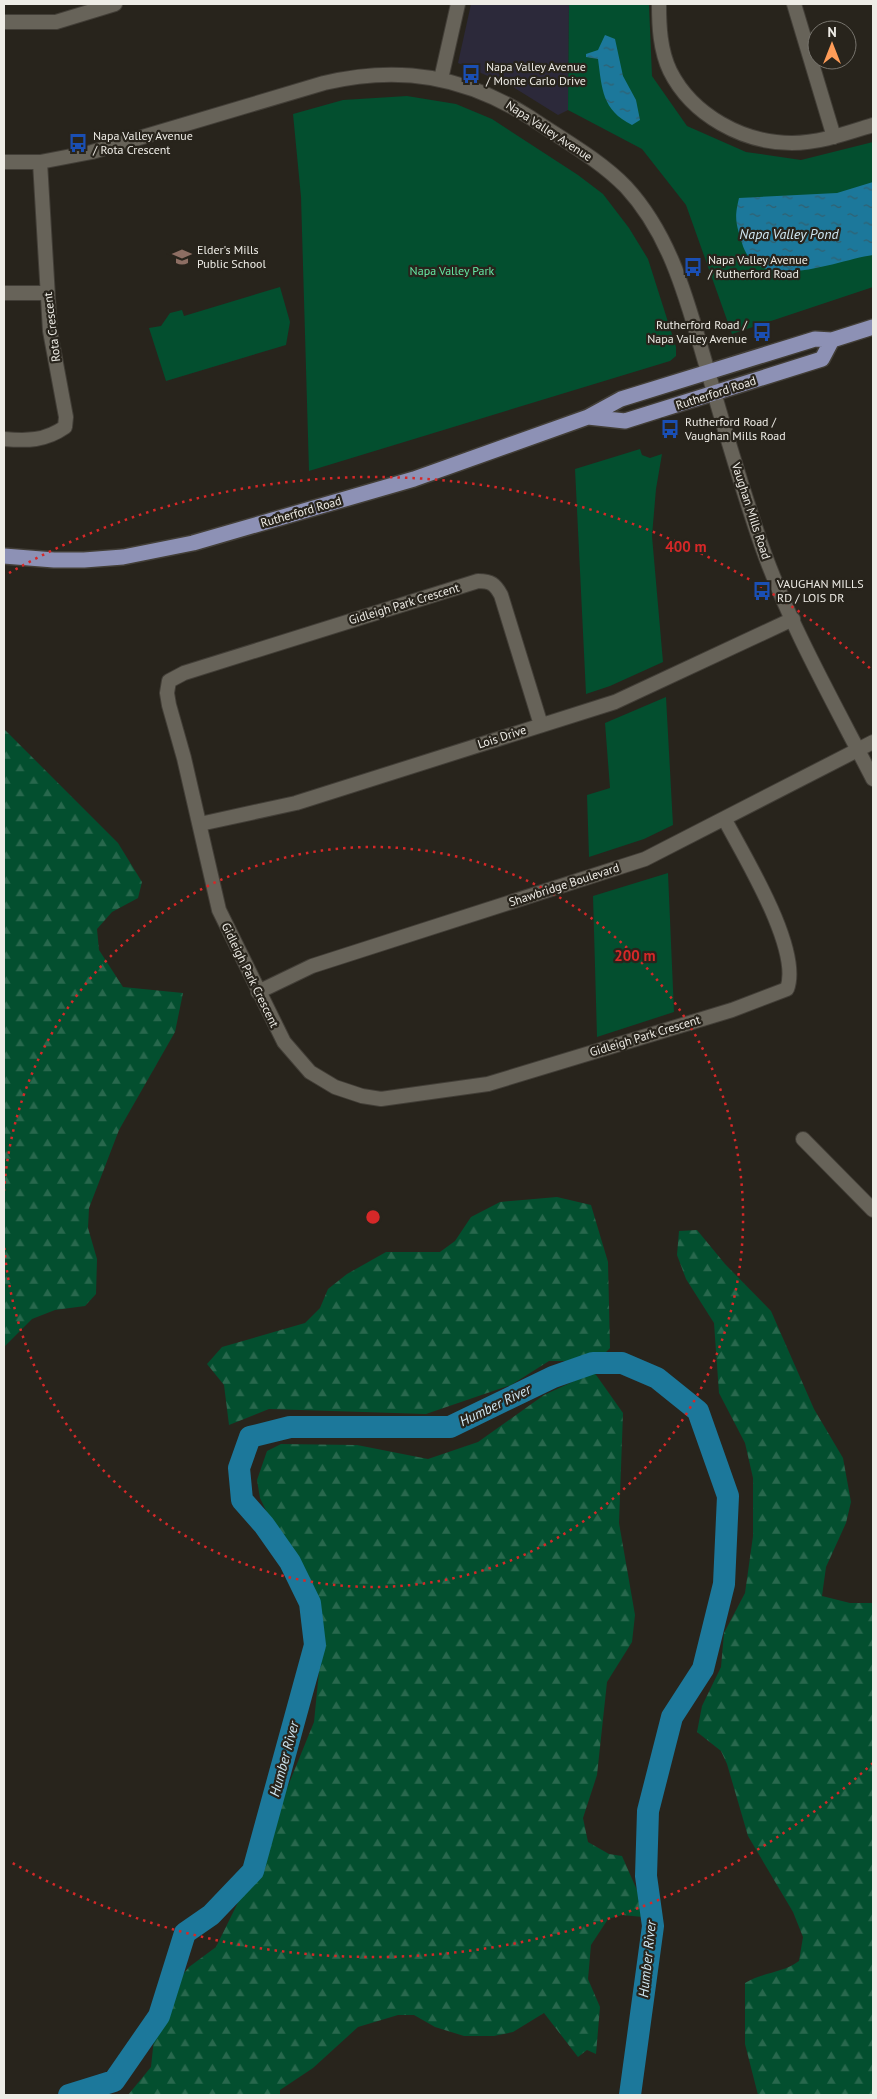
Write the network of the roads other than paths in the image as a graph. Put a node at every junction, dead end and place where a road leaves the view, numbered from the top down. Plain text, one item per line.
1 (115, 4) edge
2 (458, 4) edge
3 (659, 4) edge
4 (794, 4) edge
5 (4, 22) edge
6 (441, 79) junction
7 (873, 125) edge
8 (834, 137) junction
9 (4, 162) edge
10 (40, 162) junction
11 (4, 293) edge
12 (47, 293) junction
13 (873, 328) edge
14 (832, 340) junction
15 (708, 372) junction
16 (714, 393) junction
17 (588, 417) junction
18 (4, 439) edge
19 (4, 556) edge
20 (793, 619) junction
21 (542, 725) junction
22 (873, 742) edge
23 (858, 750) junction
24 (873, 779) edge
25 (725, 820) junction
26 (200, 824) junction
27 (258, 992) junction
28 (803, 1139) dead end
29 (873, 1210) edge

1 - 5 street
2 - 6 street
3 - 8 street
4 - 8 street
6 - 10 street, Napa Valley Avenue
6 - 15 street, Napa Valley Avenue
7 - 8 street
9 - 10 street, Napa Valley Avenue
10 - 12 street, Rota Crescent
11 - 12 street
12 - 18 street, Rota Crescent
13 - 14 main road, Rutherford Road
14 - 15 main road, Rutherford Road
14 - 16 main road, Rutherford Road
15 - 16 street, Vaughan Mills Road
15 - 17 main road, Rutherford Road
16 - 17 main road, Rutherford Road
16 - 20 street, Vaughan Mills Road
17 - 19 main road, Rutherford Road
20 - 21 street, Lois Drive
20 - 23 street, Vaughan Mills Road
21 - 26 street, Lois Drive
21 - 26 street, Gidleigh Park Crescent
22 - 23 street, Shawbridge Boulevard
23 - 24 street, Vaughan Mills Road
23 - 25 street, Shawbridge Boulevard
25 - 27 street, Shawbridge Boulevard
25 - 27 street, Gidleigh Park Crescent
26 - 27 street, Gidleigh Park Crescent
28 - 29 street

